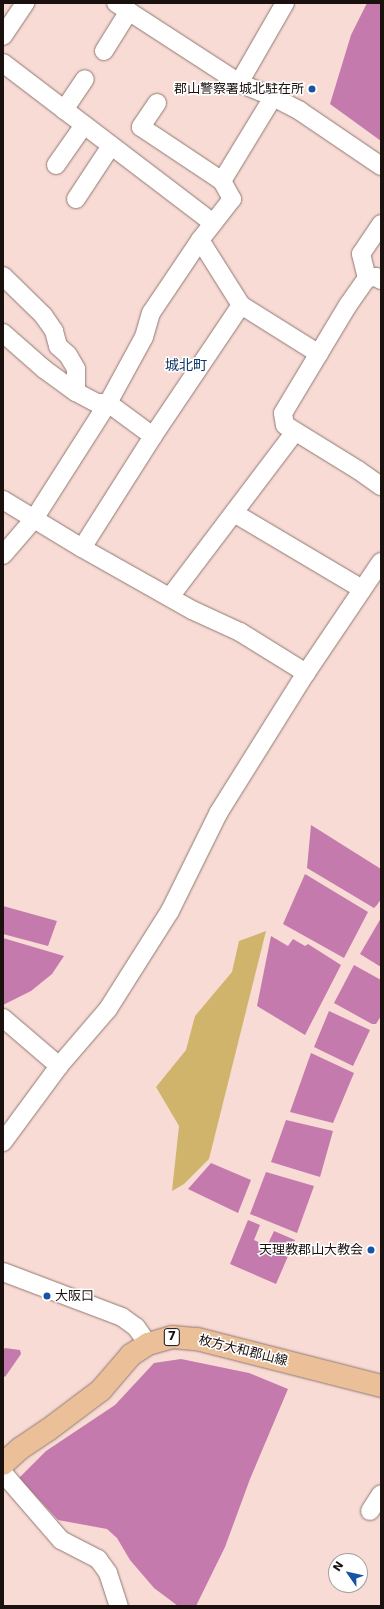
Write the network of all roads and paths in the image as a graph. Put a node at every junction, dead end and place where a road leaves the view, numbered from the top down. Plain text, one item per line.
1 (25, 3) edge
2 (285, 3) edge
3 (123, 7) edge
4 (3, 36) edge
5 (104, 51) dead end
6 (3, 63) edge
7 (84, 79) dead end
8 (239, 83) junction
9 (273, 97) junction
10 (157, 103) dead end
11 (64, 110) junction
12 (84, 125) junction
13 (111, 146) junction
14 (56, 165) dead end
15 (381, 166) edge
16 (222, 181) junction
17 (76, 199) dead end
18 (213, 223) junction
19 (381, 224) edge
20 (200, 240) junction
21 (3, 276) edge
22 (374, 279) edge
23 (241, 304) junction
24 (3, 333) edge
25 (319, 354) junction
26 (76, 392) junction
27 (108, 403) junction
28 (295, 432) junction
29 (153, 436) junction
30 (381, 486) edge
31 (3, 500) edge
32 (234, 513) junction
33 (34, 519) junction
34 (82, 548) junction
35 (3, 555) edge
36 (381, 562) edge
37 (362, 589) junction
38 (170, 597) junction
39 (306, 673) junction
40 (3, 1018) edge
41 (59, 1066) junction
42 (3, 1142) edge
43 (3, 1272) edge
44 (148, 1344) junction
45 (381, 1386) edge
46 (3, 1464) edge
47 (3, 1473) edge
48 (381, 1494) edge
49 (370, 1512) dead end
50 (120, 1606) edge

1 - 4 street
2 - 8 street
3 - 5 street
3 - 8 street
6 - 11 street
7 - 11 street
8 - 9 street
9 - 15 street
9 - 16 street
10 - 16 street
11 - 12 street
12 - 13 street
12 - 14 street
13 - 17 street
13 - 18 street
16 - 18 street
18 - 20 street
19 - 22 street
20 - 23 street
20 - 27 street
21 - 26 street
22 - 25 street
23 - 25 street
23 - 29 street
24 - 26 street
25 - 28 street
26 - 27 street
27 - 29 street
27 - 33 street
28 - 30 street
28 - 32 street
29 - 34 street
31 - 33 street
32 - 37 street
32 - 38 street
33 - 34 street
33 - 35 street
34 - 38 street
36 - 37 street
37 - 39 street
38 - 39 street
39 - 41 street
40 - 41 street
41 - 42 street
43 - 44 street
44 - 45 main road, 枚方大和郡山線 / 7
44 - 46 main road, 枚方大和郡山線 / 7
47 - 50 street
48 - 49 street

